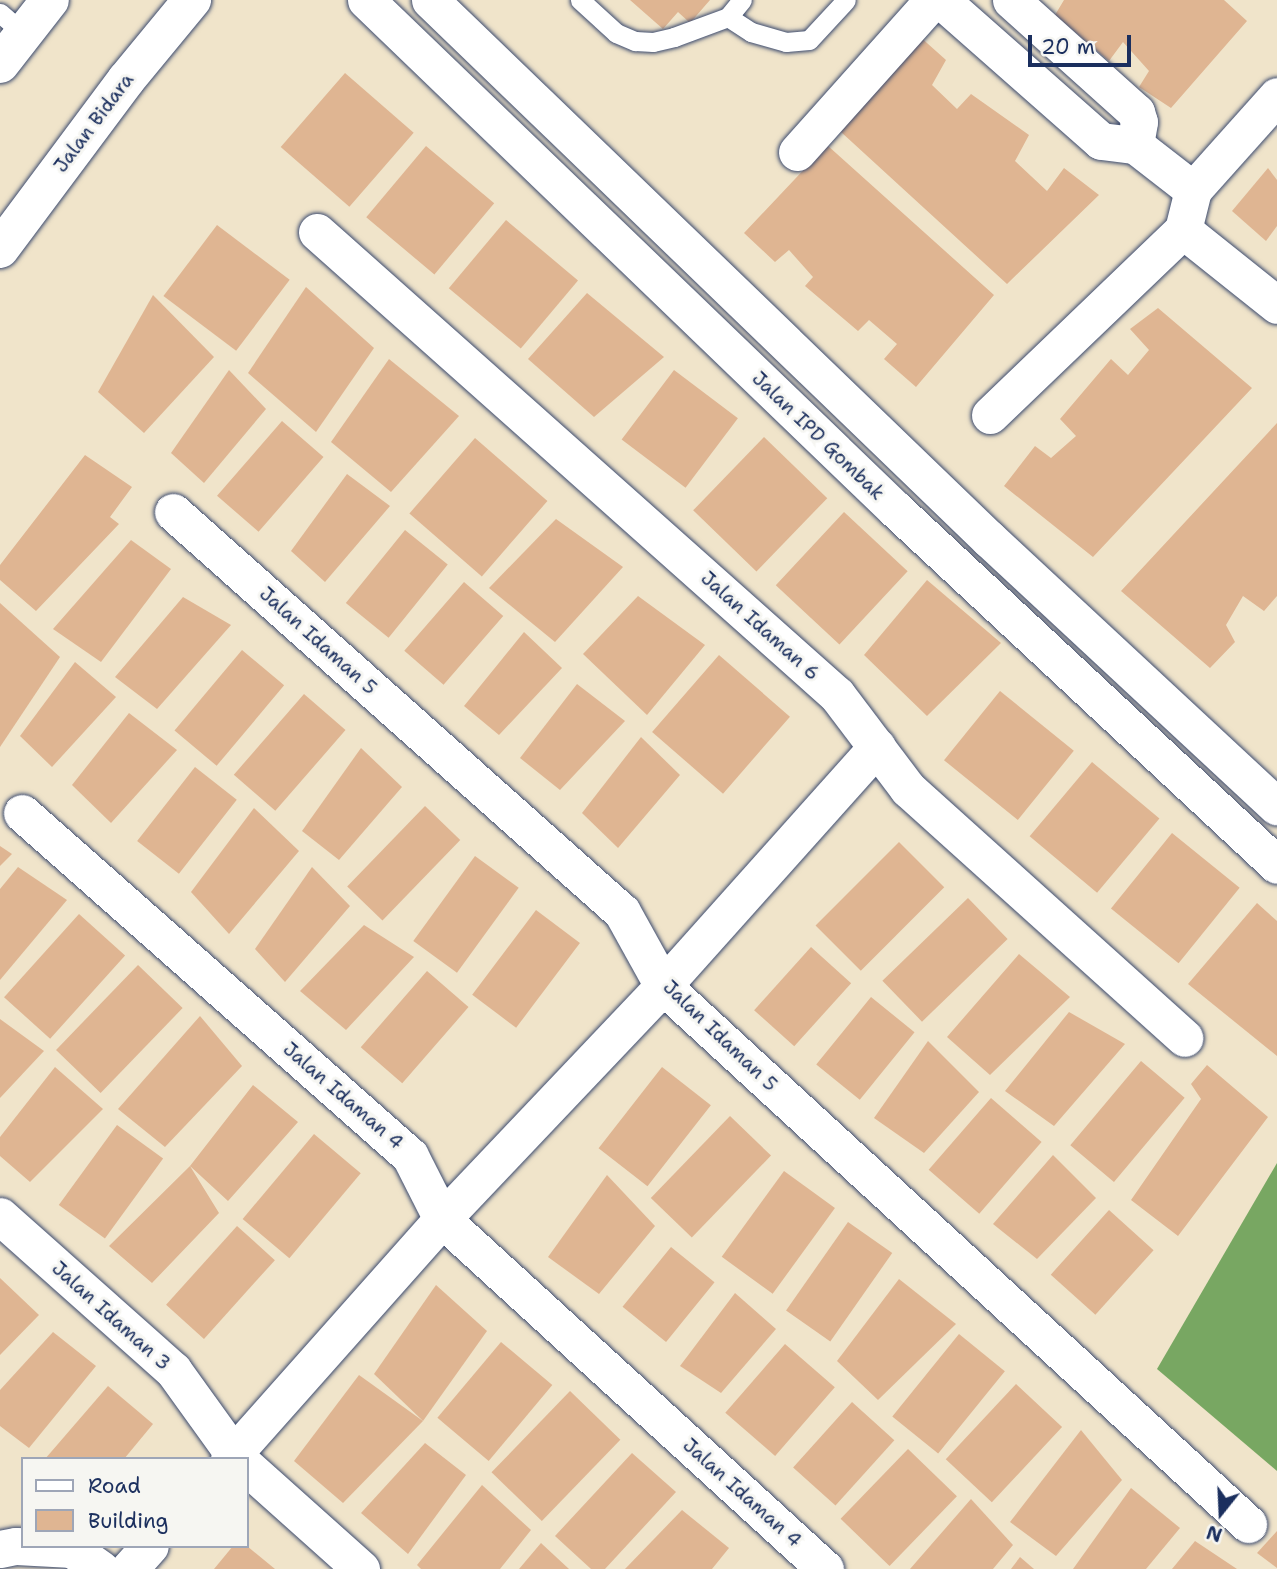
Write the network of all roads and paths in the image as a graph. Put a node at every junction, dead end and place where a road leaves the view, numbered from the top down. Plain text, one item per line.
1 (50, 0) edge
2 (192, 0) edge
3 (366, 0) edge
4 (430, 0) edge
5 (580, 0) edge
6 (742, 0) edge
7 (846, 0) edge
8 (933, 0) edge
9 (941, 0) edge
10 (1010, 0) edge
11 (728, 17) junction
12 (12, 24) edge
13 (0, 64) edge
14 (1277, 96) edge
15 (1135, 145) junction
16 (797, 152) dead end
17 (51, 181) junction
18 (1193, 190) junction
19 (1183, 230) junction
20 (317, 232) dead end
21 (0, 249) edge
22 (0, 263) edge
23 (1277, 305) edge
24 (990, 415) dead end
25 (173, 512) dead end
26 (877, 747) junction
27 (1277, 807) edge
28 (22, 813) dead end
29 (1277, 865) edge
30 (663, 986) junction
31 (1185, 1038) dead end
32 (0, 1216) edge
33 (442, 1219) junction
34 (234, 1457) edge
35 (239, 1457) edge
36 (248, 1470) edge
37 (1248, 1524) dead end
38 (21, 1546) edge
39 (53, 1548) edge
40 (148, 1548) edge
41 (0, 1549) edge
42 (101, 1569) edge
43 (129, 1569) edge
44 (361, 1569) edge
45 (825, 1569) edge

1 - 12 main road
2 - 17 main road, Jalan Bidara
3 - 29 street, Jalan IPD Gombak
4 - 27 street
5 - 11 lane
6 - 11 lane
7 - 11 lane
8 - 16 street
9 - 15 street
10 - 15 street
12 - 13 main road
14 - 18 street
15 - 18 street
17 - 21 main road, Jalan Bidara
17 - 22 street
18 - 19 street
19 - 23 street
19 - 24 street
20 - 26 street, Jalan Idaman 6
25 - 30 street, Jalan Idaman 5
26 - 30 street
26 - 31 street, Jalan Idaman 6
28 - 33 street, Jalan Idaman 4
30 - 33 street
30 - 37 street, Jalan Idaman 5
32 - 34 street, Jalan Idaman 3
33 - 35 street
33 - 45 street, Jalan Idaman 4
36 - 44 street, Jalan Idaman 3
38 - 41 street
39 - 42 street
40 - 43 street

